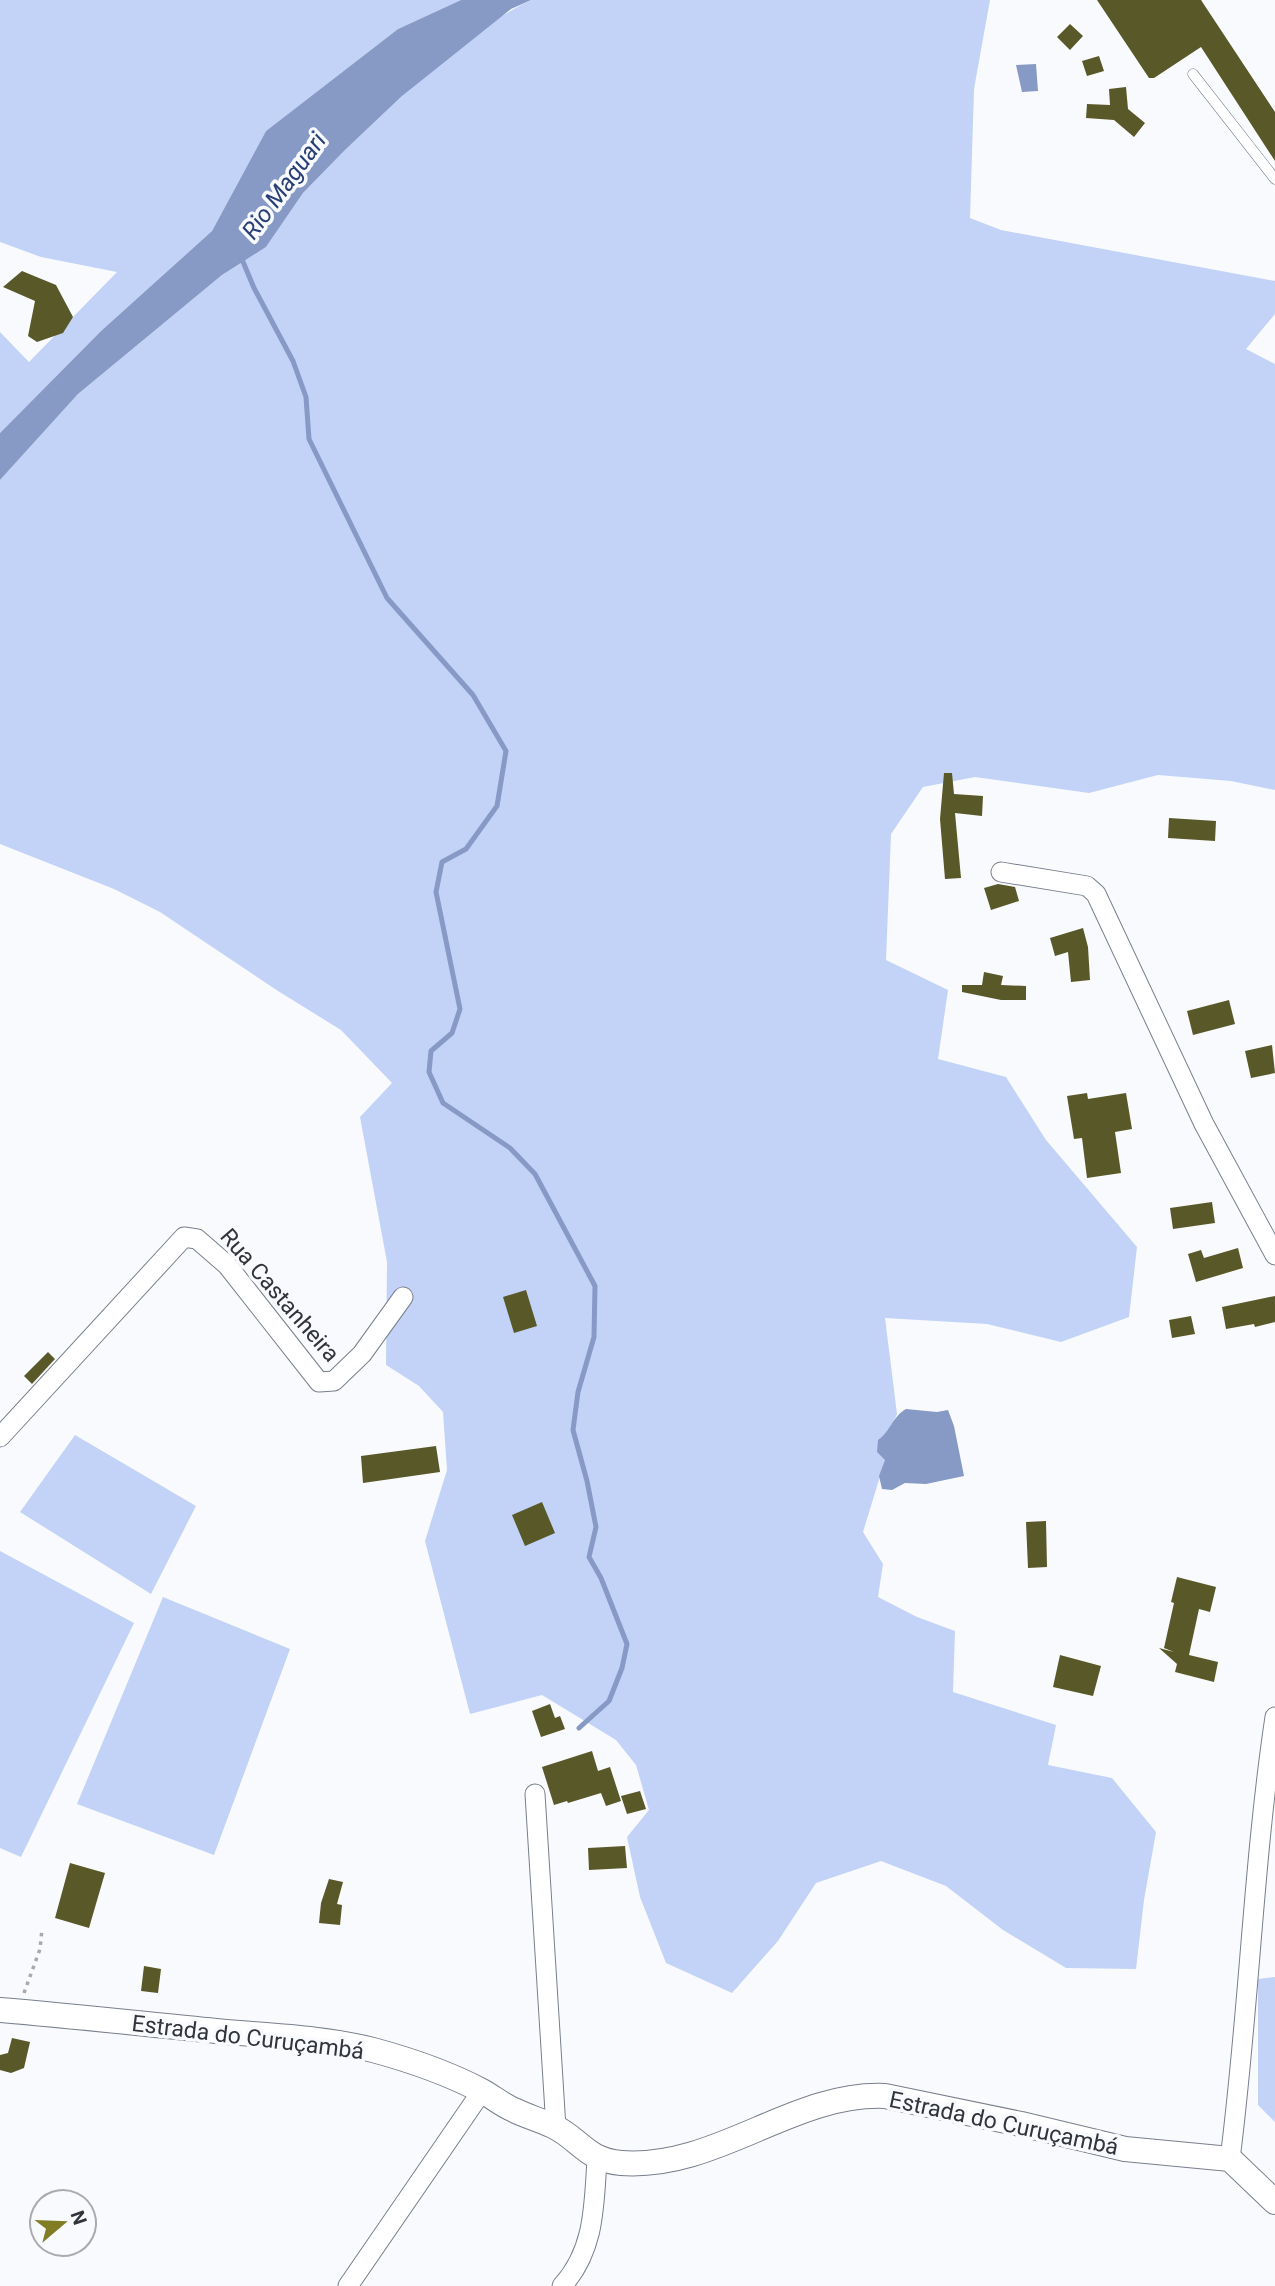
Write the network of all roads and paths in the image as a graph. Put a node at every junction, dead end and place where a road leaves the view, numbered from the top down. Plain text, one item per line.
1 (1193, 74) dead end
2 (1275, 179) edge
3 (1001, 872) dead end
4 (1275, 1255) edge
5 (403, 1297) dead end
6 (0, 1437) edge
7 (1275, 1717) edge
8 (535, 1794) dead end
9 (43, 1929) dead end
10 (8, 2011) edge
11 (482, 2091) junction
12 (556, 2127) junction
13 (597, 2159) junction
14 (1230, 2159) junction
15 (1275, 2202) edge
16 (348, 2286) edge
17 (562, 2286) edge

1 - 2 lane
3 - 4 street
5 - 6 street, Rua Castanheira
7 - 14 street
8 - 12 street
9 - 10 path
10 - 11 street, Estrada do Curuçambá
11 - 12 street, Estrada do Curuçambá
11 - 16 street
12 - 13 street, Estrada do Curuçambá
13 - 14 street, Estrada do Curuçambá
13 - 17 street
14 - 15 street

